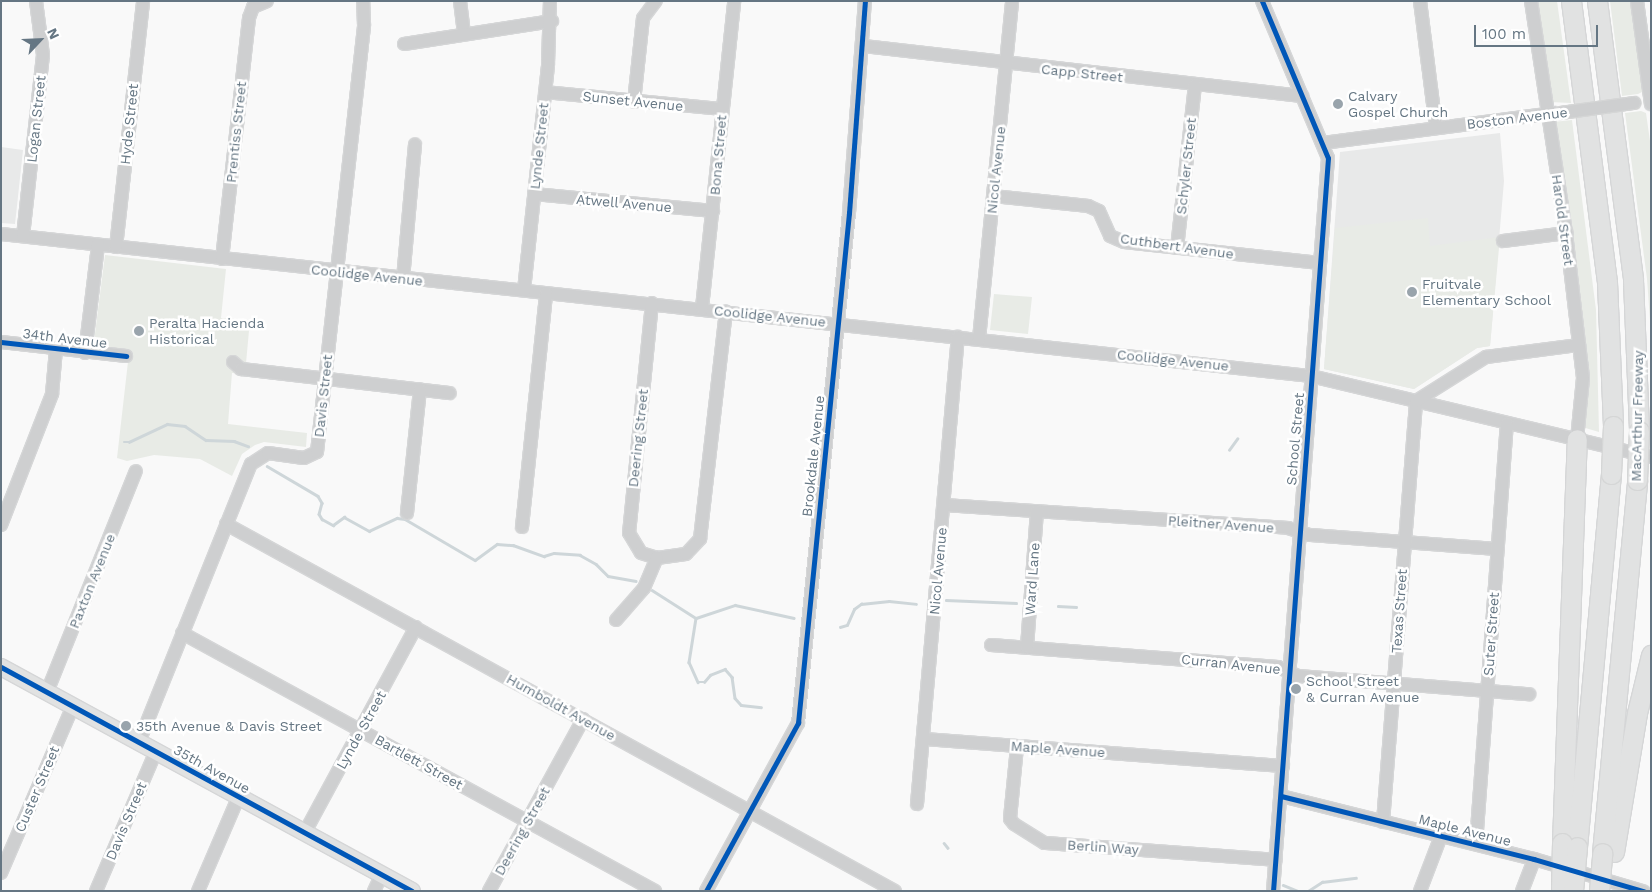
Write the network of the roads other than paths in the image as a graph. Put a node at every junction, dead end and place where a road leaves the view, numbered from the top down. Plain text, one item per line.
1 (36, 1) edge
2 (143, 1) edge
3 (267, 1) edge
4 (363, 1) edge
5 (460, 1) edge
6 (550, 1) edge
7 (656, 1) edge
8 (734, 1) edge
9 (866, 1) edge
10 (1012, 1) edge
11 (1262, 1) edge
12 (1420, 1) edge
13 (1531, 1) edge
14 (1571, 1) edge
15 (1597, 1) edge
16 (1637, 1) edge
17 (552, 22) junction
18 (464, 34) junction
19 (404, 44) dead end
20 (863, 46) junction
21 (1006, 64) junction
22 (1195, 85) junction
23 (545, 92) junction
24 (1302, 96) junction
25 (634, 102) junction
26 (1651, 102) edge
27 (722, 109) junction
28 (1546, 114) junction
29 (1436, 128) junction
30 (1323, 143) junction
31 (415, 145) dead end
32 (534, 194) junction
33 (994, 196) junction
34 (713, 211) junction
35 (1566, 233) junction
36 (1, 234) edge
37 (23, 236) junction
38 (1502, 242) dead end
39 (98, 245) junction
40 (116, 247) junction
41 (1177, 248) junction
42 (222, 259) junction
43 (1320, 263) junction
44 (337, 272) junction
45 (403, 278) junction
46 (524, 290) junction
47 (546, 292) junction
48 (652, 303) junction
49 (702, 308) junction
50 (726, 311) junction
51 (838, 324) junction
52 (958, 337) junction
53 (979, 339) junction
54 (1, 342) edge
55 (1579, 345) junction
56 (56, 349) junction
57 (85, 353) junction
58 (126, 356) dead end
59 (233, 362) dead end
60 (1311, 376) junction
61 (324, 378) junction
62 (420, 390) junction
63 (450, 393) dead end
64 (1416, 401) junction
65 (1507, 423) junction
66 (1577, 439) junction
67 (1651, 456) edge
68 (136, 471) dead end
69 (944, 505) junction
70 (1037, 511) junction
71 (408, 513) dead end
72 (226, 524) junction
73 (1, 525) edge
74 (522, 527) dead end
75 (1299, 532) junction
76 (1405, 542) junction
77 (1498, 549) junction
78 (657, 558) junction
79 (616, 620) dead end
80 (416, 627) junction
81 (182, 633) junction
82 (990, 645) dead end
83 (1027, 647) junction
84 (1651, 655) edge
85 (1, 666) edge
86 (1289, 670) junction
87 (1394, 683) junction
88 (1487, 690) junction
89 (47, 692) junction
90 (1529, 694) dead end
91 (73, 706) junction
92 (583, 719) junction
93 (360, 730) junction
94 (924, 739) junction
95 (139, 742) junction
96 (1016, 746) junction
97 (156, 751) junction
98 (1283, 766) junction
99 (239, 796) junction
100 (1281, 796) junction
101 (917, 804) dead end
102 (750, 809) junction
103 (528, 822) junction
104 (1383, 822) junction
105 (305, 832) junction
106 (1441, 836) junction
107 (1476, 844) junction
108 (1569, 845) junction
109 (1608, 854) junction
110 (1534, 859) junction
111 (1275, 860) junction
112 (1, 873) edge
113 (382, 874) junction
114 (96, 891) edge
115 (198, 891) edge
116 (374, 891) edge
117 (412, 891) edge
118 (489, 891) edge
119 (655, 891) edge
120 (706, 891) edge
121 (895, 891) edge
122 (1273, 891) edge
123 (1420, 891) edge
124 (1522, 891) edge
125 (1561, 891) edge
126 (1573, 891) edge
127 (1599, 891) edge
128 (1608, 891) edge
129 (1643, 891) edge

1 - 37 street, Logan Street
2 - 40 street, Hyde Street
3 - 42 street, Prentiss Street
4 - 44 street, Davis Street
5 - 18 street
6 - 17 street, Lynde Street
7 - 25 street
8 - 27 street, Bona Street
9 - 20 street, Brookdale Avenue
10 - 21 street, Nicol Avenue
11 - 24 street, School Street
12 - 29 street
13 - 28 street, Harold Street
14 - 108 highway, MacArthur Freeway, bridge
15 - 109 highway, MacArthur Freeway, bridge
16 - 26 street
17 - 18 street
17 - 23 street, Lynde Street
18 - 19 street
20 - 21 street, Capp Street
20 - 51 street, Brookdale Avenue
21 - 22 street, Capp Street
21 - 33 street, Nicol Avenue
22 - 24 street, Capp Street
22 - 41 street, Schyler Street
23 - 25 street, Sunset Avenue
23 - 32 street, Lynde Street
24 - 30 street, School Street
25 - 27 street, Sunset Avenue
26 - 28 street, Boston Avenue, bridge
27 - 34 street, Bona Street
28 - 29 street, Boston Avenue
28 - 35 street, Harold Street
29 - 30 street, Boston Avenue
30 - 43 street, School Street
31 - 45 street
32 - 34 street, Atwell Avenue
32 - 46 street, Lynde Street
33 - 41 street, Cuthbert Avenue
33 - 53 street, Nicol Avenue
34 - 49 street, Bona Street
35 - 38 street
35 - 55 street, Harold Street
36 - 37 street, Coolidge Avenue
37 - 39 street, Coolidge Avenue
39 - 40 street, Coolidge Avenue
39 - 57 street
40 - 42 street, Coolidge Avenue
41 - 43 street, Cuthbert Avenue
42 - 44 street, Coolidge Avenue
43 - 60 street, School Street
44 - 45 street, Coolidge Avenue
44 - 61 street, Davis Street
45 - 46 street, Coolidge Avenue
46 - 47 street, Coolidge Avenue
47 - 48 street, Coolidge Avenue
47 - 74 street
48 - 49 street, Coolidge Avenue
48 - 78 street, Deering Street
49 - 50 street, Coolidge Avenue
50 - 51 street, Coolidge Avenue
50 - 78 street
51 - 52 street, Coolidge Avenue
51 - 102 street, Brookdale Avenue
52 - 53 street, Coolidge Avenue
52 - 69 street, Nicol Avenue
53 - 60 street, Coolidge Avenue
54 - 56 street, 34th Avenue
55 - 64 street
55 - 66 street, Harold Street
56 - 57 street, 34th Avenue
56 - 73 street
57 - 58 street, 34th Avenue
59 - 61 street
60 - 64 street, Coolidge Avenue
60 - 75 street, School Street
61 - 62 street
61 - 72 street, Davis Street
62 - 63 street
62 - 71 street
64 - 65 street, Coolidge Avenue
64 - 76 street, Texas Street
65 - 66 street, Coolidge Avenue
65 - 77 street, Suter Street
66 - 67 street, Coolidge Avenue
66 - 108 highway
68 - 89 street, Paxton Avenue
69 - 70 street, Pleitner Avenue
69 - 94 street, Nicol Avenue
70 - 75 street, Pleitner Avenue
70 - 83 street, Ward Lane
72 - 80 street, Humboldt Avenue
72 - 81 street, Davis Street
75 - 76 street, Pleitner Avenue
75 - 86 street, School Street
76 - 77 street, Pleitner Avenue
76 - 87 street, Texas Street
77 - 88 street, Suter Street
78 - 79 street
80 - 92 street, Humboldt Avenue
80 - 93 street, Lynde Street
81 - 93 street, Bartlett Street
81 - 95 street, Davis Street
82 - 83 street, Curran Avenue
83 - 86 street, Curran Avenue
84 - 109 highway
85 - 89 main road, 35th Avenue
86 - 87 street, Curran Avenue
86 - 98 street, School Street
87 - 88 street, Curran Avenue
87 - 104 street, Texas Street
88 - 90 street, Curran Avenue
88 - 107 street, Suter Street
89 - 91 main road, 35th Avenue
91 - 95 main road, 35th Avenue
91 - 112 street, Custer Street
92 - 102 street, Humboldt Avenue
92 - 103 street, Deering Street
93 - 103 street, Bartlett Street
93 - 105 street, Lynde Street
94 - 96 street, Maple Avenue
94 - 101 street, Nicol Avenue
95 - 97 main road, 35th Avenue
96 - 98 street, Maple Avenue
96 - 111 street, Berlin Way
97 - 99 main road, 35th Avenue
97 - 114 street, Davis Street
98 - 100 street, School Street
99 - 105 main road, 35th Avenue
99 - 115 street
100 - 104 street, Maple Avenue
100 - 111 street, School Street
102 - 120 street, Brookdale Avenue
102 - 121 street, Humboldt Avenue
103 - 118 street, Deering Street
103 - 119 street, Bartlett Street
104 - 106 street, Maple Avenue
105 - 113 main road, 35th Avenue
106 - 107 street, Maple Avenue
106 - 123 street
107 - 110 street, Maple Avenue
108 - 125 highway, bridge
108 - 126 highway, MacArthur Freeway, bridge
109 - 127 highway, MacArthur Freeway, bridge
109 - 128 highway
110 - 124 street
110 - 129 street, Maple Avenue
111 - 122 street, School Street
113 - 116 street
113 - 117 main road, 35th Avenue

